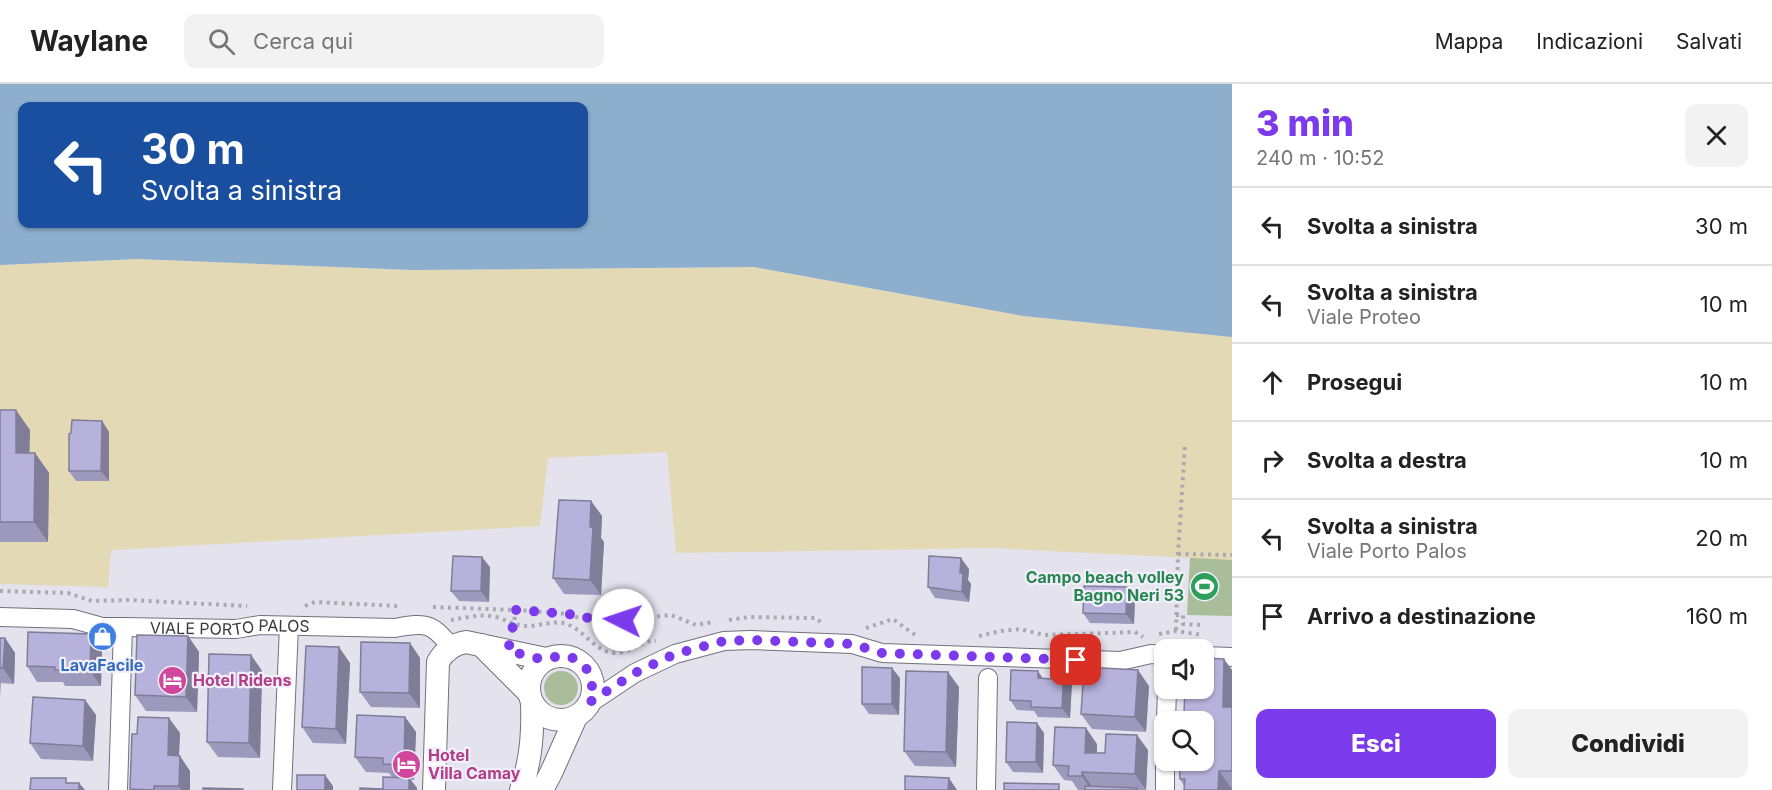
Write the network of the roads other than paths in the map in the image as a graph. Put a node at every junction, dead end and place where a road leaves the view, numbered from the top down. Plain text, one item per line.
1 (0, 617) edge
2 (289, 626) junction
3 (123, 627) junction
4 (481, 645) junction
5 (452, 647) junction
6 (1154, 654) edge
7 (1214, 656) edge
8 (1232, 657) edge
9 (546, 659) junction
10 (988, 678) dead end
11 (531, 698) junction
12 (583, 710) junction
13 (1165, 771) edge
14 (118, 790) edge
15 (282, 790) edge
16 (434, 790) edge
17 (521, 790) edge
18 (542, 790) edge
19 (986, 790) edge
20 (1165, 790) edge

1 - 3 street, VIALE PORTO PALOS
2 - 3 street, VIALE PORTO PALOS
2 - 5 street, VIALE PORTO PALOS
2 - 15 street
3 - 14 street
4 - 5 street
4 - 9 street
4 - 11 street
5 - 16 street
6 - 12 street
7 - 8 street
9 - 11 street
9 - 12 street
10 - 19 street
11 - 12 street
11 - 17 street
12 - 18 street
13 - 20 street

